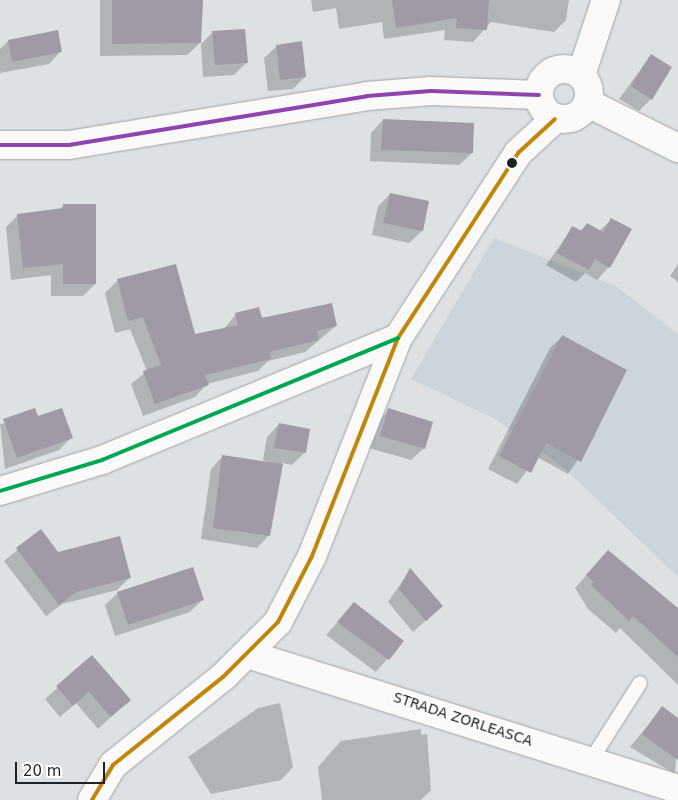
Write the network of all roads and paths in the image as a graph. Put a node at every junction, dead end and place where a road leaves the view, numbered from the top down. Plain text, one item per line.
1 (606, 0) edge
2 (581, 75) junction
3 (539, 95) junction
4 (588, 103) junction
5 (555, 119) junction
6 (0, 145) edge
7 (678, 148) edge
8 (398, 338) junction
9 (0, 491) edge
10 (247, 654) junction
11 (640, 683) dead end
12 (591, 760) junction
13 (678, 789) edge
14 (92, 800) edge

1 - 2 street
2 - 3 street
2 - 4 street
3 - 5 street
3 - 6 street
4 - 5 street
4 - 7 street
5 - 8 street
8 - 9 street
8 - 10 street
10 - 12 street, STRADA ZORLEASCA
10 - 14 street
11 - 12 lane
12 - 13 street, STRADA ZORLEASCA

